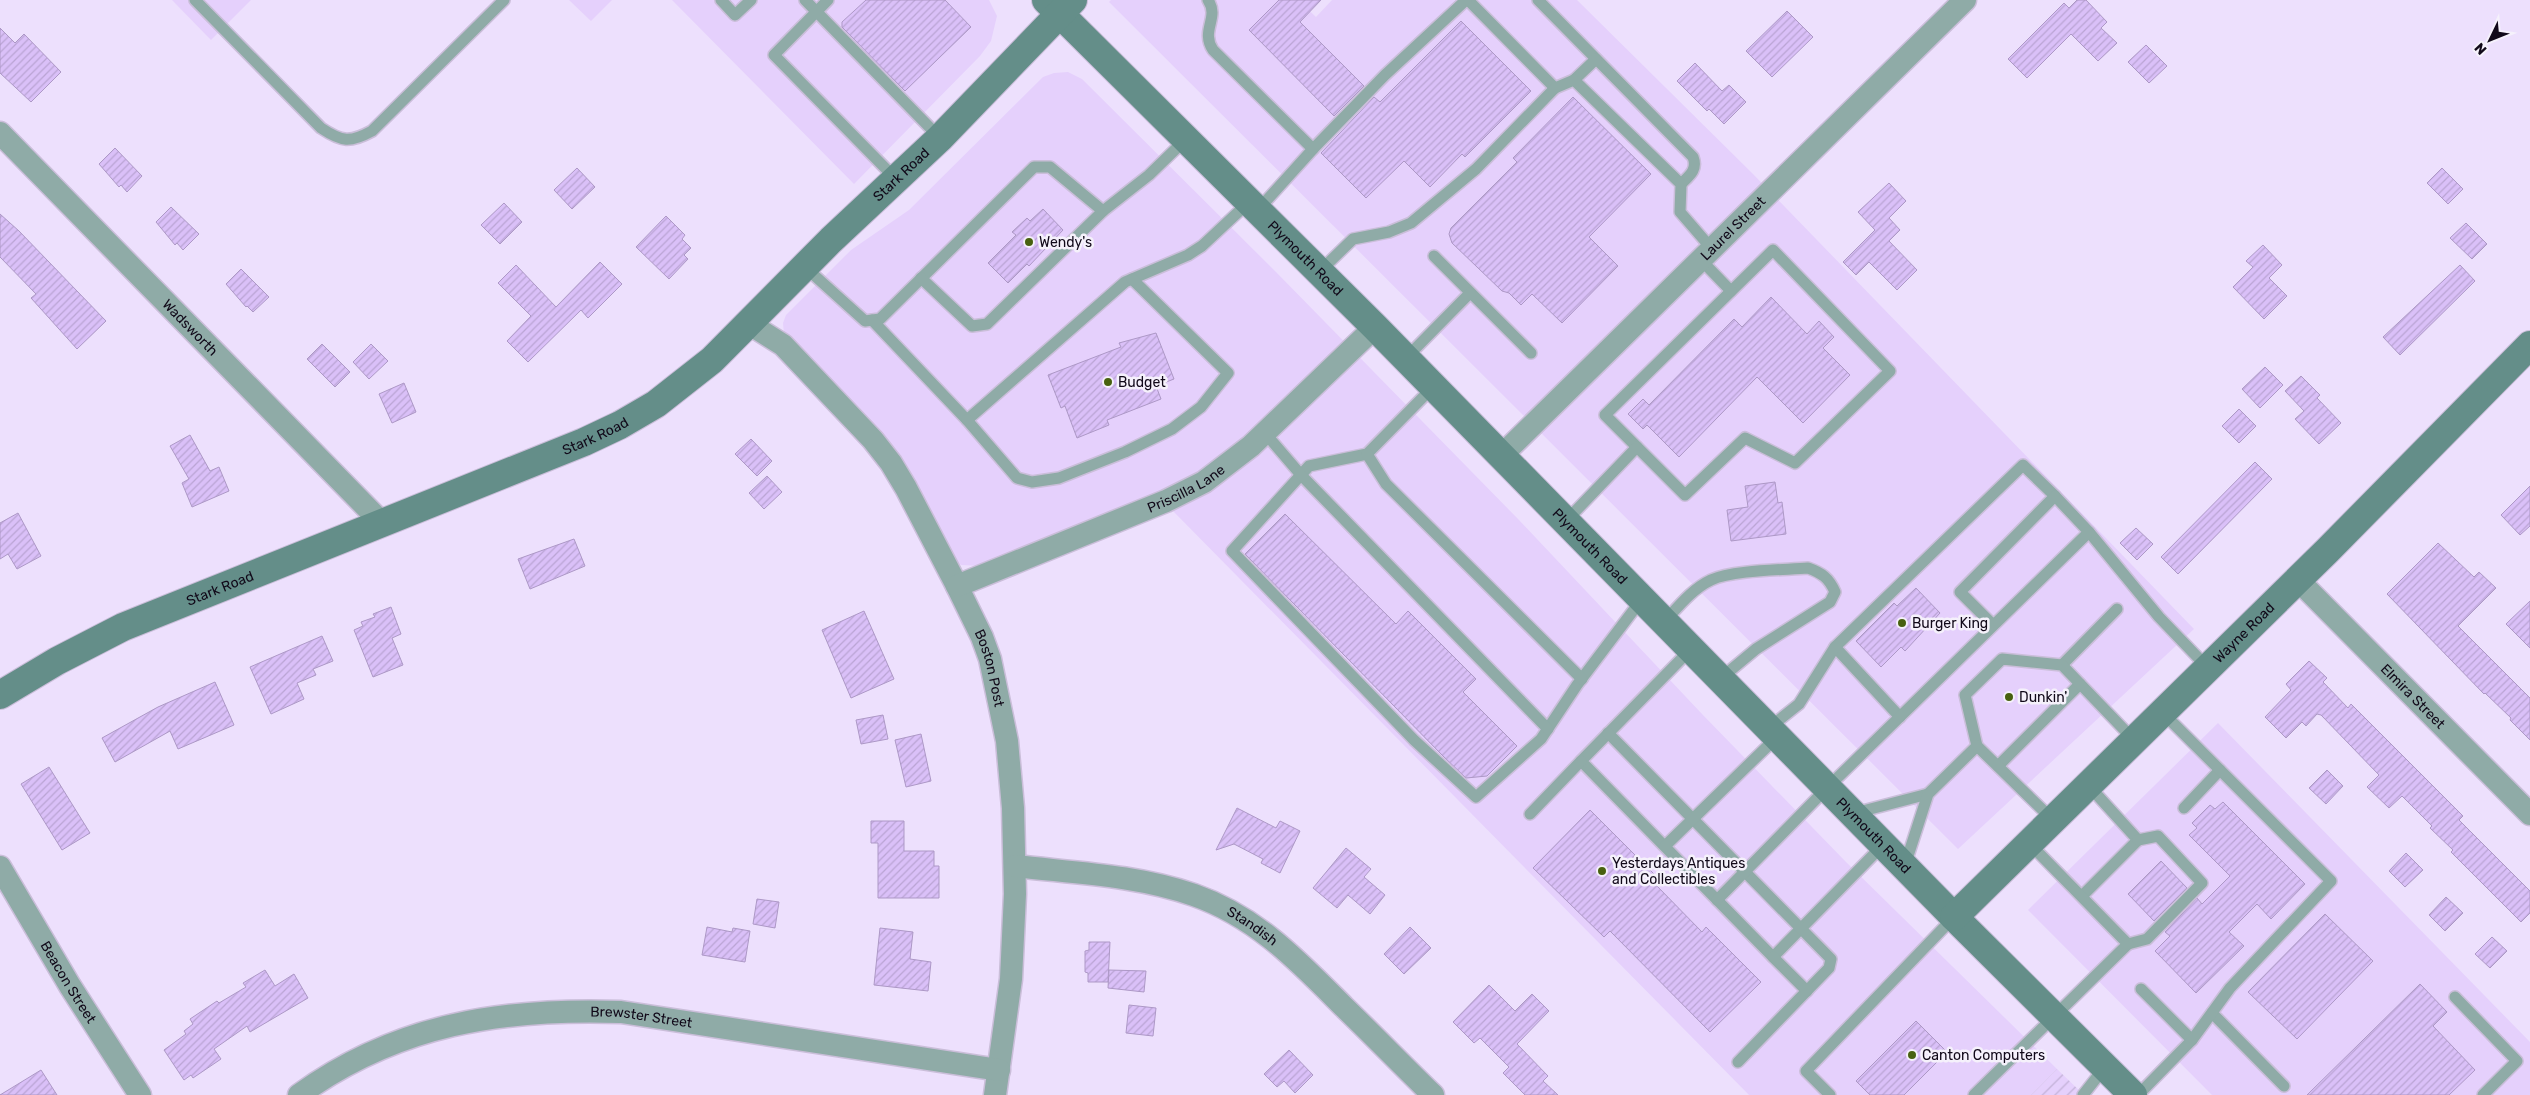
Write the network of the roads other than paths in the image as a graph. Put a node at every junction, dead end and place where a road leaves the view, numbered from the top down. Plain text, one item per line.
1 (195, 0) edge
2 (504, 0) edge
3 (721, 0) edge
4 (751, 0) edge
5 (805, 0) edge
6 (828, 0) edge
7 (1208, 0) edge
8 (1467, 0) edge
9 (1538, 0) edge
10 (1966, 0) edge
11 (1059, 5) edge
12 (816, 12) junction
13 (1596, 58) junction
14 (1574, 80) junction
15 (1555, 88) junction
16 (0, 133) edge
17 (940, 138) junction
18 (1185, 140) junction
19 (1313, 149) junction
20 (897, 181) junction
21 (1681, 184) junction
22 (1253, 207) junction
23 (1103, 211) junction
24 (1706, 255) junction
25 (1434, 256) dead end
26 (805, 266) junction
27 (1318, 272) junction
28 (921, 278) junction
29 (1132, 279) junction
30 (1731, 291) junction
31 (1470, 293) junction
32 (872, 320) junction
33 (748, 323) junction
34 (1375, 328) junction
35 (2530, 345) edge
36 (1532, 353) dead end
37 (1405, 359) junction
38 (1433, 387) junction
39 (967, 420) junction
40 (1265, 433) junction
41 (1637, 447) junction
42 (1367, 454) junction
43 (1501, 456) junction
44 (1301, 475) junction
45 (2055, 496) junction
46 (1566, 521) junction
47 (381, 522) junction
48 (2089, 532) junction
49 (2297, 579) junction
50 (957, 586) junction
51 (1642, 599) junction
52 (2117, 609) dead end
53 (1664, 622) junction
54 (1993, 625) junction
55 (1835, 647) junction
56 (1691, 649) junction
57 (2062, 665) junction
58 (2208, 668) junction
59 (1582, 679) junction
60 (1720, 679) junction
61 (2080, 684) junction
62 (0, 695) edge
63 (2164, 713) junction
64 (1900, 717) junction
65 (1548, 728) junction
66 (1773, 732) junction
67 (1608, 733) junction
68 (2135, 741) junction
69 (1976, 746) junction
70 (1581, 761) junction
71 (1998, 766) junction
72 (2220, 770) junction
73 (2089, 786) junction
74 (1827, 788) junction
75 (1928, 794) junction
76 (2184, 808) dead end
77 (1530, 814) dead end
78 (1853, 814) junction
79 (2530, 814) edge
80 (1693, 819) junction
81 (2053, 820) junction
82 (2138, 840) junction
83 (2030, 843) junction
84 (1883, 844) junction
85 (1665, 846) junction
86 (1014, 866) junction
87 (0, 867) edge
88 (1904, 867) junction
89 (1745, 871) junction
90 (2082, 896) junction
91 (1718, 900) junction
92 (1954, 917) junction
93 (1802, 928) junction
94 (2128, 944) junction
95 (1774, 956) junction
96 (2141, 989) dead end
97 (1807, 991) junction
98 (2455, 997) dead end
99 (2212, 1013) junction
100 (2055, 1017) junction
101 (2192, 1040) junction
102 (1738, 1062) dead end
103 (2105, 1067) junction
104 (998, 1070) junction
105 (2284, 1086) dead end
106 (140, 1095) edge
107 (299, 1095) edge
108 (995, 1095) edge
109 (1433, 1095) edge
110 (1830, 1095) edge
111 (1974, 1095) edge
112 (2083, 1095) edge
113 (2133, 1095) edge
114 (2138, 1095) edge
115 (2483, 1095) edge

1 - 2 lane
3 - 4 lane
5 - 12 lane
6 - 12 lane
7 - 19 lane
8 - 15 lane
8 - 19 lane
9 - 13 lane
10 - 24 street, Laurel Street
11 - 17 main road, Stark Road
11 - 18 main road, Plymouth Road
12 - 17 lane
12 - 20 lane
13 - 14 lane
13 - 21 lane
14 - 15 lane
14 - 21 lane
15 - 27 lane
16 - 47 street, Wadsworth
17 - 20 main road, Stark Road
18 - 22 main road, Plymouth Road
18 - 23 lane
19 - 22 lane
20 - 26 main road, Stark Road
21 - 24 lane
22 - 27 main road, Plymouth Road
22 - 29 lane
23 - 28 lane
23 - 28 lane
24 - 30 lane
24 - 43 street, Laurel Street
25 - 31 lane
26 - 32 lane
26 - 33 main road, Stark Road
27 - 34 main road, Plymouth Road
28 - 32 lane
29 - 39 lane
29 - 39 lane
30 - 41 lane
30 - 41 lane
31 - 36 lane
31 - 37 lane
32 - 39 lane
33 - 47 main road, Stark Road
33 - 50 street, Boston Post
34 - 37 main road, Plymouth Road
34 - 40 street, Priscilla Lane
35 - 49 main road, Wayne Road
37 - 38 main road, Plymouth Road
38 - 42 lane
38 - 43 main road, Plymouth Road
40 - 44 lane
40 - 50 street, Priscilla Lane
41 - 46 lane
42 - 44 lane
42 - 59 lane
43 - 46 main road, Plymouth Road
44 - 65 lane
44 - 65 lane
45 - 48 lane
45 - 54 lane
45 - 55 lane
46 - 51 main road, Plymouth Road
47 - 62 main road, Stark Road
48 - 54 lane
48 - 58 lane
49 - 58 main road, Wayne Road
49 - 79 street, Elmira Street
50 - 86 street, Boston Post
51 - 53 main road, Plymouth Road
51 - 59 lane
52 - 57 lane
53 - 56 main road, Plymouth Road
53 - 60 lane
54 - 64 lane
55 - 64 lane
55 - 66 lane
56 - 60 main road, Plymouth Road
56 - 67 lane
57 - 61 lane
57 - 69 lane
58 - 63 main road, Wayne Road
59 - 65 lane
60 - 66 main road, Plymouth Road
61 - 68 lane
61 - 71 lane
63 - 68 main road, Wayne Road
63 - 72 lane
64 - 74 lane
66 - 74 main road, Plymouth Road
66 - 80 lane
67 - 70 lane
67 - 80 lane
68 - 73 main road, Wayne Road
69 - 71 lane
69 - 75 lane
70 - 77 lane
70 - 85 lane
71 - 81 lane
72 - 76 lane
72 - 99 lane
73 - 81 main road, Wayne Road
73 - 82 lane
74 - 78 main road, Plymouth Road
74 - 89 lane
75 - 78 lane
75 - 88 lane
78 - 84 main road, Plymouth Road
80 - 85 lane
80 - 89 lane
81 - 83 main road, Wayne Road
82 - 90 lane
82 - 94 lane
83 - 90 lane
83 - 92 main road, Wayne Road
84 - 88 main road, Plymouth Road
84 - 93 lane
85 - 91 lane
86 - 104 street, Boston Post
86 - 109 street, Standish
87 - 106 street, Beacon Street
88 - 92 main road, Plymouth Road
89 - 91 lane
89 - 93 lane
90 - 94 lane
91 - 95 lane
92 - 100 main road, Plymouth Road
92 - 110 lane
93 - 95 lane
93 - 97 lane
94 - 100 lane
95 - 97 lane
96 - 101 lane
97 - 102 lane
98 - 115 lane
99 - 101 lane
99 - 105 lane
100 - 103 main road, Plymouth Road
100 - 111 lane
101 - 114 lane
103 - 112 lane
103 - 113 main road, Plymouth Road
104 - 107 street, Brewster Street
104 - 108 street, Boston Post

